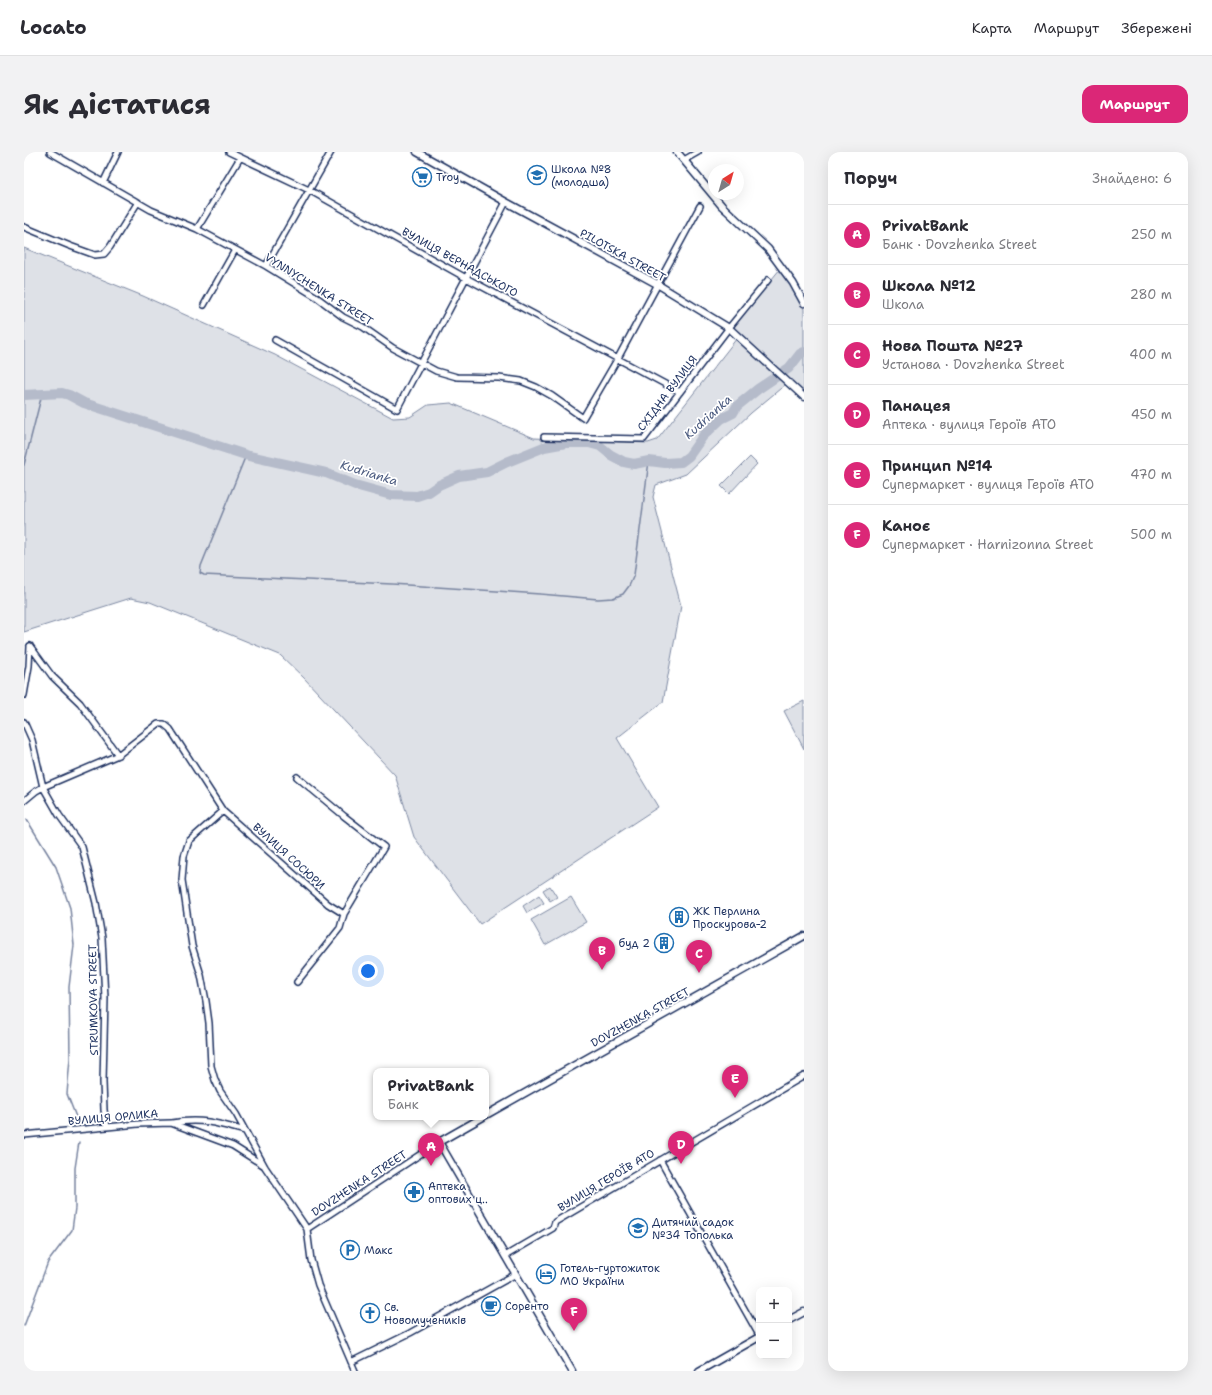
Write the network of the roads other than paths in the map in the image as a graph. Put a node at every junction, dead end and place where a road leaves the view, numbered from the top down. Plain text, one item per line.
1 (50, 152) edge
2 (118, 152) edge
3 (229, 152) edge
4 (331, 152) edge
5 (417, 152) edge
6 (677, 152) edge
7 (698, 152) edge
8 (240, 158) junction
9 (684, 160) junction
10 (103, 183) junction
11 (309, 190) junction
12 (138, 202) junction
13 (506, 202) junction
14 (700, 206) dead end
15 (24, 227) edge
16 (198, 230) junction
17 (235, 250) junction
18 (266, 266) junction
19 (466, 278) junction
20 (768, 280) dead end
21 (657, 284) junction
22 (804, 303) edge
23 (204, 305) dead end
24 (729, 328) junction
25 (275, 340) dead end
26 (618, 358) junction
27 (422, 363) junction
28 (680, 392) junction
29 (804, 398) edge
30 (544, 437) dead end
31 (24, 695) edge
32 (24, 722) edge
33 (118, 755) junction
34 (297, 777) dead end
35 (43, 787) junction
36 (24, 801) edge
37 (223, 811) junction
38 (344, 914) junction
39 (803, 938) edge
40 (297, 982) dead end
41 (804, 1076) edge
42 (489, 1113) edge
43 (478, 1120) edge
44 (171, 1123) junction
45 (107, 1127) junction
46 (245, 1131) junction
47 (24, 1135) edge
48 (439, 1142) junction
49 (660, 1160) junction
50 (265, 1167) junction
51 (307, 1229) junction
52 (505, 1256) junction
53 (516, 1274) junction
54 (804, 1312) edge
55 (792, 1318) edge
56 (756, 1331) edge
57 (756, 1338) edge
58 (351, 1362) junction
59 (355, 1371) edge
60 (572, 1371) edge
61 (699, 1371) edge

1 - 10 street, VYNNYCHENKA STREET
2 - 10 street
3 - 8 street, ВУЛИЦЯ ВЕРНАДСЬКОГО
4 - 11 street
5 - 13 street, PILOTSKA STREET
6 - 9 street
7 - 9 street
8 - 11 street, ВУЛИЦЯ ВЕРНАДСЬКОГО
8 - 16 street
9 - 22 street
10 - 12 street, VYNNYCHENKA STREET
11 - 18 street
11 - 19 street, ВУЛИЦЯ ВЕРНАДСЬКОГО
12 - 15 street
12 - 16 street, VYNNYCHENKA STREET
13 - 19 street
13 - 21 street, PILOTSKA STREET
14 - 21 street
16 - 17 street, VYNNYCHENKA STREET
17 - 18 street, VYNNYCHENKA STREET
17 - 23 street
18 - 27 street, VYNNYCHENKA STREET
19 - 26 street, ВУЛИЦЯ ВЕРНАДСЬКОГО
19 - 27 street
20 - 24 street, СХІДНА ВУЛИЦЯ
21 - 24 street, PILOTSKA STREET
21 - 26 street
24 - 28 street, СХІДНА ВУЛИЦЯ
24 - 29 street, PILOTSKA STREET
25 - 27 street
26 - 27 street, VYNNYCHENKA STREET
26 - 28 street, ВУЛИЦЯ ВЕРНАДСЬКОГО
28 - 30 street, СХІДНА ВУЛИЦЯ
31 - 33 street
32 - 35 street, STRUMKOVA STREET
33 - 35 street
33 - 37 street, ВУЛИЦЯ СОСЮРИ
34 - 38 street
35 - 36 street
35 - 45 street, STRUMKOVA STREET
37 - 38 street, ВУЛИЦЯ СОСЮРИ
37 - 46 street
38 - 40 street
39 - 42 street, DOVZHENKA STREET
41 - 49 street, ВУЛИЦЯ ГЕРОЇВ АТО
43 - 48 street, DOVZHENKA STREET
44 - 45 street, ВУЛИЦЯ ОРЛИКА
44 - 46 street
44 - 50 street, ВУЛИЦЯ ОРЛИКА
45 - 47 street, ВУЛИЦЯ ОРЛИКА
46 - 50 street
48 - 51 street, DOVZHENKA STREET
48 - 52 street
49 - 52 street, ВУЛИЦЯ ГЕРОЇВ АТО
49 - 56 street
50 - 51 street
51 - 58 street
52 - 53 street
53 - 58 street
53 - 60 street
54 - 55 street
57 - 61 street
58 - 59 street

